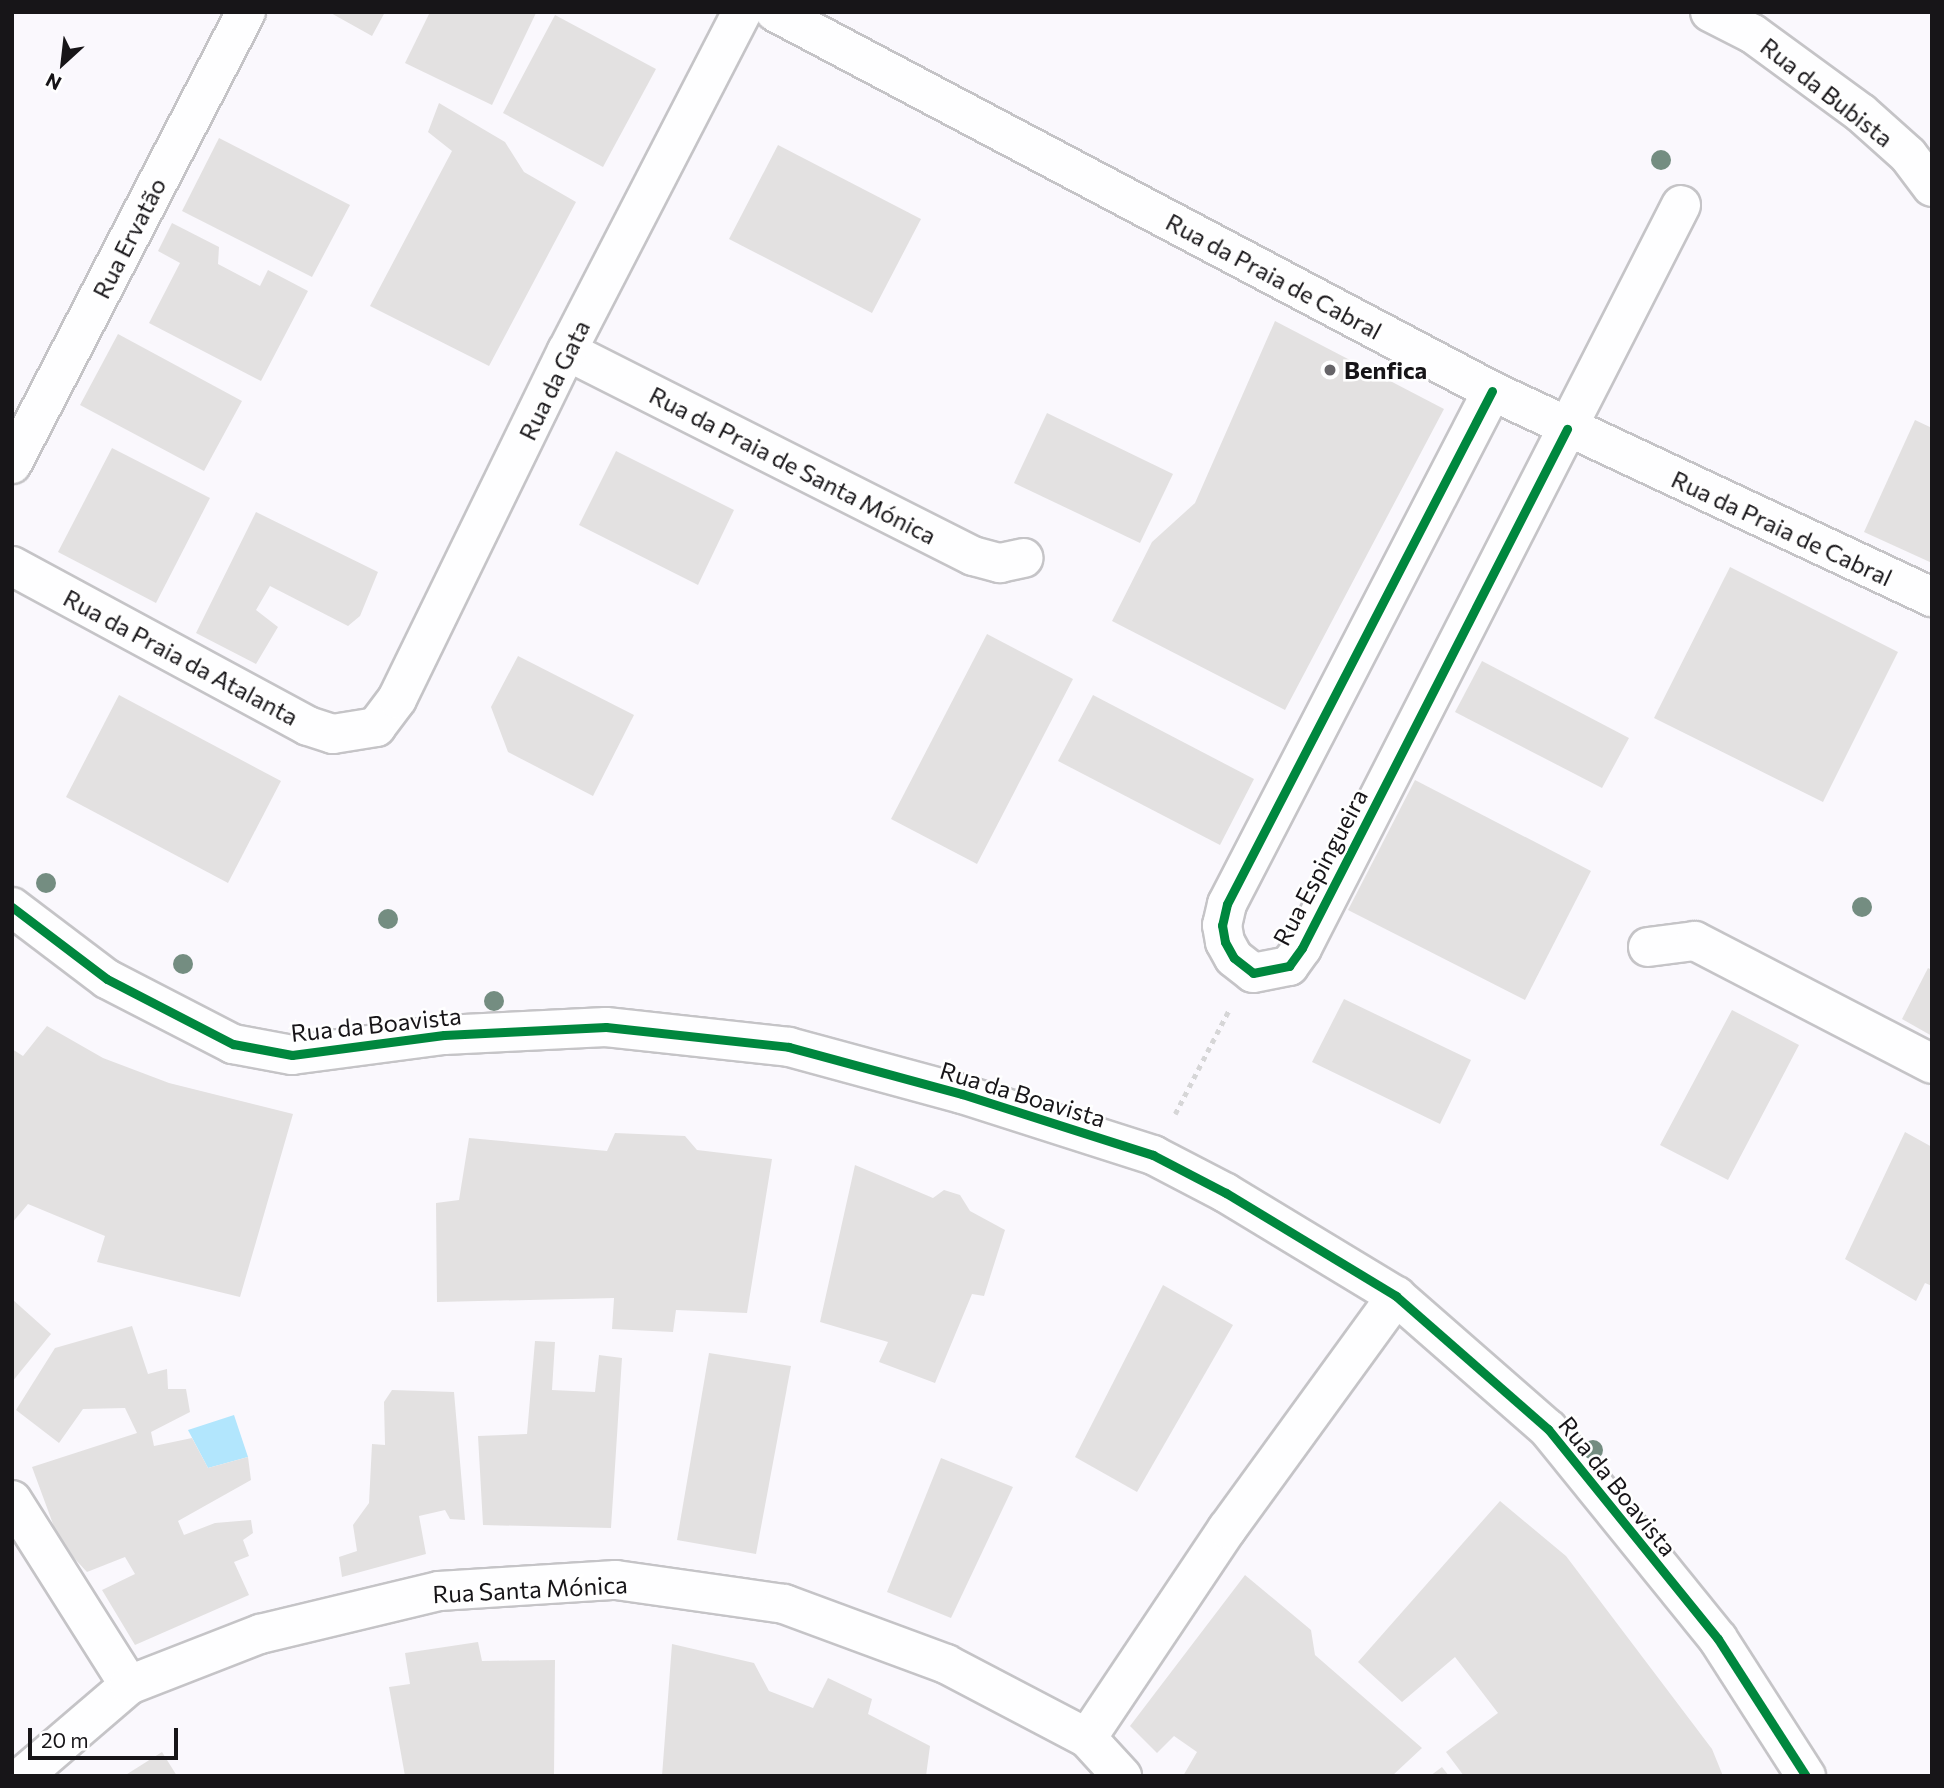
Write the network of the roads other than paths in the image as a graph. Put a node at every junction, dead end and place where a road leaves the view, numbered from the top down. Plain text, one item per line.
1 (246, 12) edge
2 (742, 12) edge
3 (775, 12) edge
4 (1710, 12) edge
5 (1861, 113) junction
6 (1932, 137) edge
7 (1932, 187) edge
8 (1681, 205) dead end
9 (567, 351) junction
10 (1492, 391) junction
11 (1567, 429) junction
12 (12, 464) edge
13 (1023, 558) dead end
14 (12, 566) edge
15 (1932, 597) edge
16 (355, 734) joint
17 (12, 907) edge
18 (1648, 947) dead end
19 (1932, 1064) edge
20 (1396, 1296) junction
21 (12, 1500) edge
22 (130, 1685) junction
23 (1087, 1738) junction
24 (23, 1776) edge
25 (1122, 1776) edge
26 (1806, 1776) edge

1 - 12 street, Rua Ervatão
2 - 9 street, Rua da Gata
3 - 10 street, Rua da Praia de Cabral
4 - 5 street, Rua da Bubista
5 - 6 street
5 - 7 street, Rua da Bubista
8 - 11 street, Rua Espingueira
9 - 13 street, Rua da Praia de Santa Mónica
9 - 16 street, Rua da Gata
10 - 11 street, Rua da Praia de Cabral
10 - 11 street, Rua Espingueira
11 - 15 street, Rua da Praia de Cabral
14 - 16 street, Rua da Praia da Atalanta
17 - 20 street, Rua da Boavista
18 - 19 street
20 - 23 street
20 - 26 street, Rua da Boavista
21 - 22 street
22 - 23 street, Rua Santa Mónica
22 - 24 street, Rua Santa Mónica
23 - 25 street, Rua Santa Mónica

